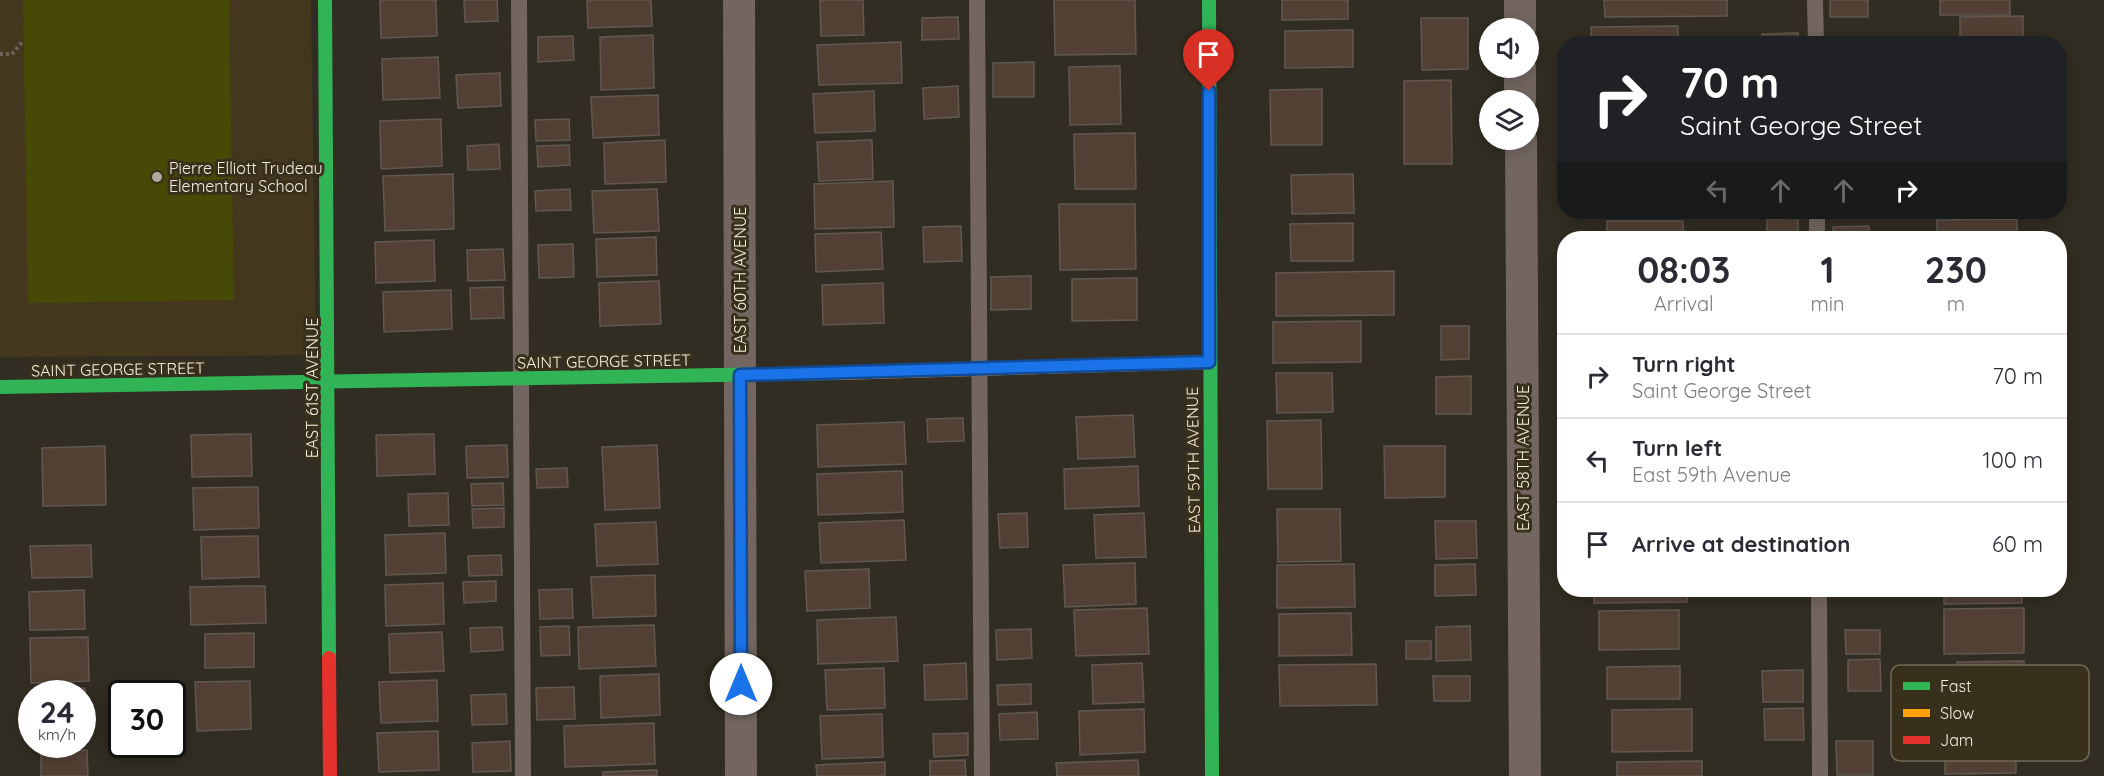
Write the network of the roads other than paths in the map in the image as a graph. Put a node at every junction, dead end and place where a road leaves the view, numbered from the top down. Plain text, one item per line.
1 (325, 0) edge
2 (519, 0) edge
3 (739, 0) edge
4 (977, 0) edge
5 (1209, 0) edge
6 (1520, 0) edge
7 (1815, 0) edge
8 (1520, 18) edge
9 (1816, 36) edge
10 (1521, 150) edge
11 (1209, 362) junction
12 (979, 368) junction
13 (740, 375) junction
14 (521, 379) junction
15 (328, 382) junction
16 (0, 387) edge
17 (1819, 597) edge
18 (330, 776) edge
19 (523, 776) edge
20 (741, 776) edge
21 (982, 776) edge
22 (1212, 776) edge
23 (1526, 776) edge
24 (1820, 776) edge

1 - 15 street, EAST 61ST AVENUE
2 - 14 lane
3 - 13 street, EAST 60TH AVENUE
4 - 12 lane
5 - 11 street, EAST 59TH AVENUE
6 - 8 street
7 - 9 lane
10 - 23 street, EAST 58TH AVENUE
11 - 12 street, SAINT GEORGE STREET
11 - 22 street, EAST 59TH AVENUE
12 - 13 street, SAINT GEORGE STREET
12 - 21 lane
13 - 14 street, SAINT GEORGE STREET
13 - 20 street, EAST 60TH AVENUE
14 - 15 street, SAINT GEORGE STREET
14 - 19 lane
15 - 16 street, SAINT GEORGE STREET
15 - 18 street, EAST 61ST AVENUE
17 - 24 lane

